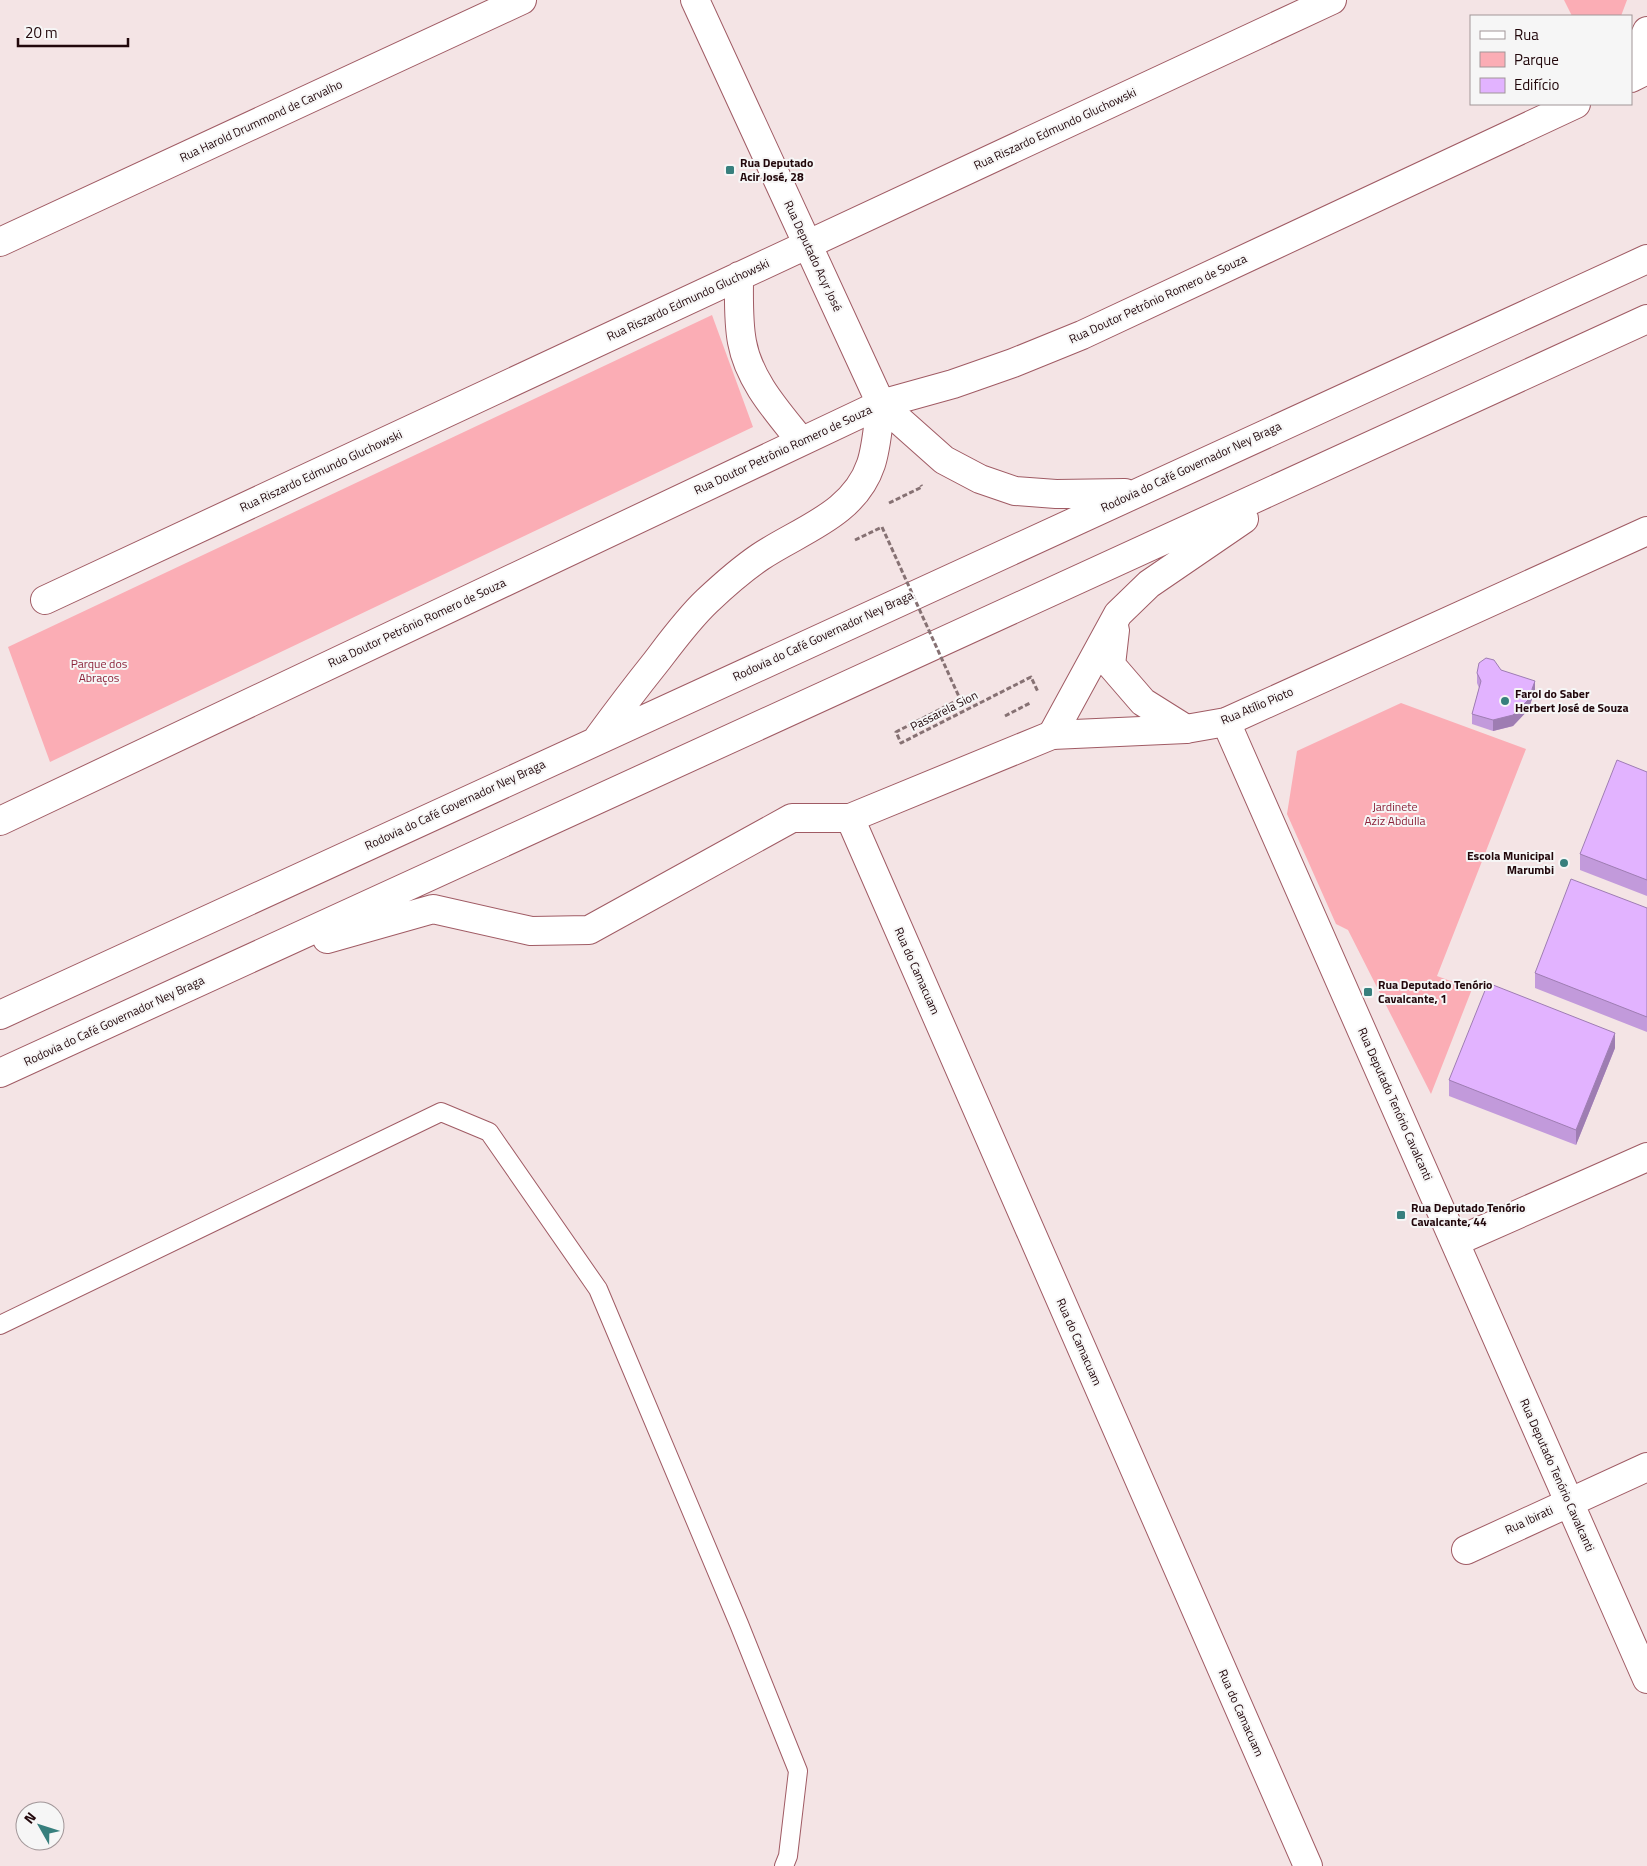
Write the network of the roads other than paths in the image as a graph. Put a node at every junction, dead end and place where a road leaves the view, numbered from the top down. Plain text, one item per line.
1 (522, 0) edge
2 (695, 0) edge
3 (1332, 0) edge
4 (1647, 31) edge
5 (1632, 64) edge
6 (1647, 70) edge
7 (1632, 78) edge
8 (1574, 105) edge
9 (0, 242) edge
10 (808, 244) junction
11 (1647, 259) edge
12 (739, 276) junction
13 (1647, 319) edge
14 (881, 404) junction
15 (801, 441) junction
16 (1308, 476) junction
17 (1137, 492) junction
18 (1647, 531) edge
19 (45, 600) dead end
20 (1118, 614) junction
21 (1226, 722) junction
22 (1186, 729) junction
23 (1052, 735) junction
24 (596, 740) junction
25 (850, 818) junction
26 (0, 821) edge
27 (244, 962) junction
28 (0, 1015) edge
29 (0, 1073) edge
30 (1647, 1158) edge
31 (1456, 1242) junction
32 (0, 1324) edge
33 (1647, 1467) edge
34 (1569, 1502) junction
35 (1466, 1550) dead end
36 (1647, 1679) edge
37 (784, 1866) edge
38 (1308, 1866) edge

1 - 9 main road, Rua Harold Drummond de Carvalho
2 - 10 main road, Rua Deputado Acyr José
3 - 10 main road, Rua Riszardo Edmundo Gluchowski
4 - 5 main road
6 - 7 main road
8 - 14 main road, Rua Doutor Petrônio Romero de Souza
10 - 12 main road, Rua Riszardo Edmundo Gluchowski
10 - 14 main road, Rua Deputado Acyr José
11 - 17 main road, Rodovia do Café Governador Ney Braga
12 - 15 main road
12 - 19 main road, Rua Riszardo Edmundo Gluchowski
13 - 16 main road, Rodovia do Café Governador Ney Braga
14 - 15 main road, Rua Doutor Petrônio Romero de Souza
14 - 17 main road
14 - 24 main road
15 - 26 main road, Rua Doutor Petrônio Romero de Souza
16 - 20 main road
16 - 27 main road, Rodovia do Café Governador Ney Braga
17 - 24 main road, Rodovia do Café Governador Ney Braga
18 - 21 main road, Rua Atílio Pioto
20 - 22 main road
20 - 23 main road
21 - 22 main road, Rua Atílio Pioto
21 - 31 main road, Rua Deputado Tenório Cavalcanti
22 - 23 main road, Rua Atílio Pioto
23 - 25 main road, Rua Atílio Pioto
24 - 28 main road, Rodovia do Café Governador Ney Braga
25 - 27 main road
25 - 38 main road, Rua do Camacuam
27 - 29 main road, Rodovia do Café Governador Ney Braga
30 - 31 main road
31 - 34 main road, Rua Deputado Tenório Cavalcanti
32 - 37 lane
33 - 34 main road, Rua Ibirati
34 - 35 main road, Rua Ibirati
34 - 36 main road, Rua Deputado Tenório Cavalcanti

